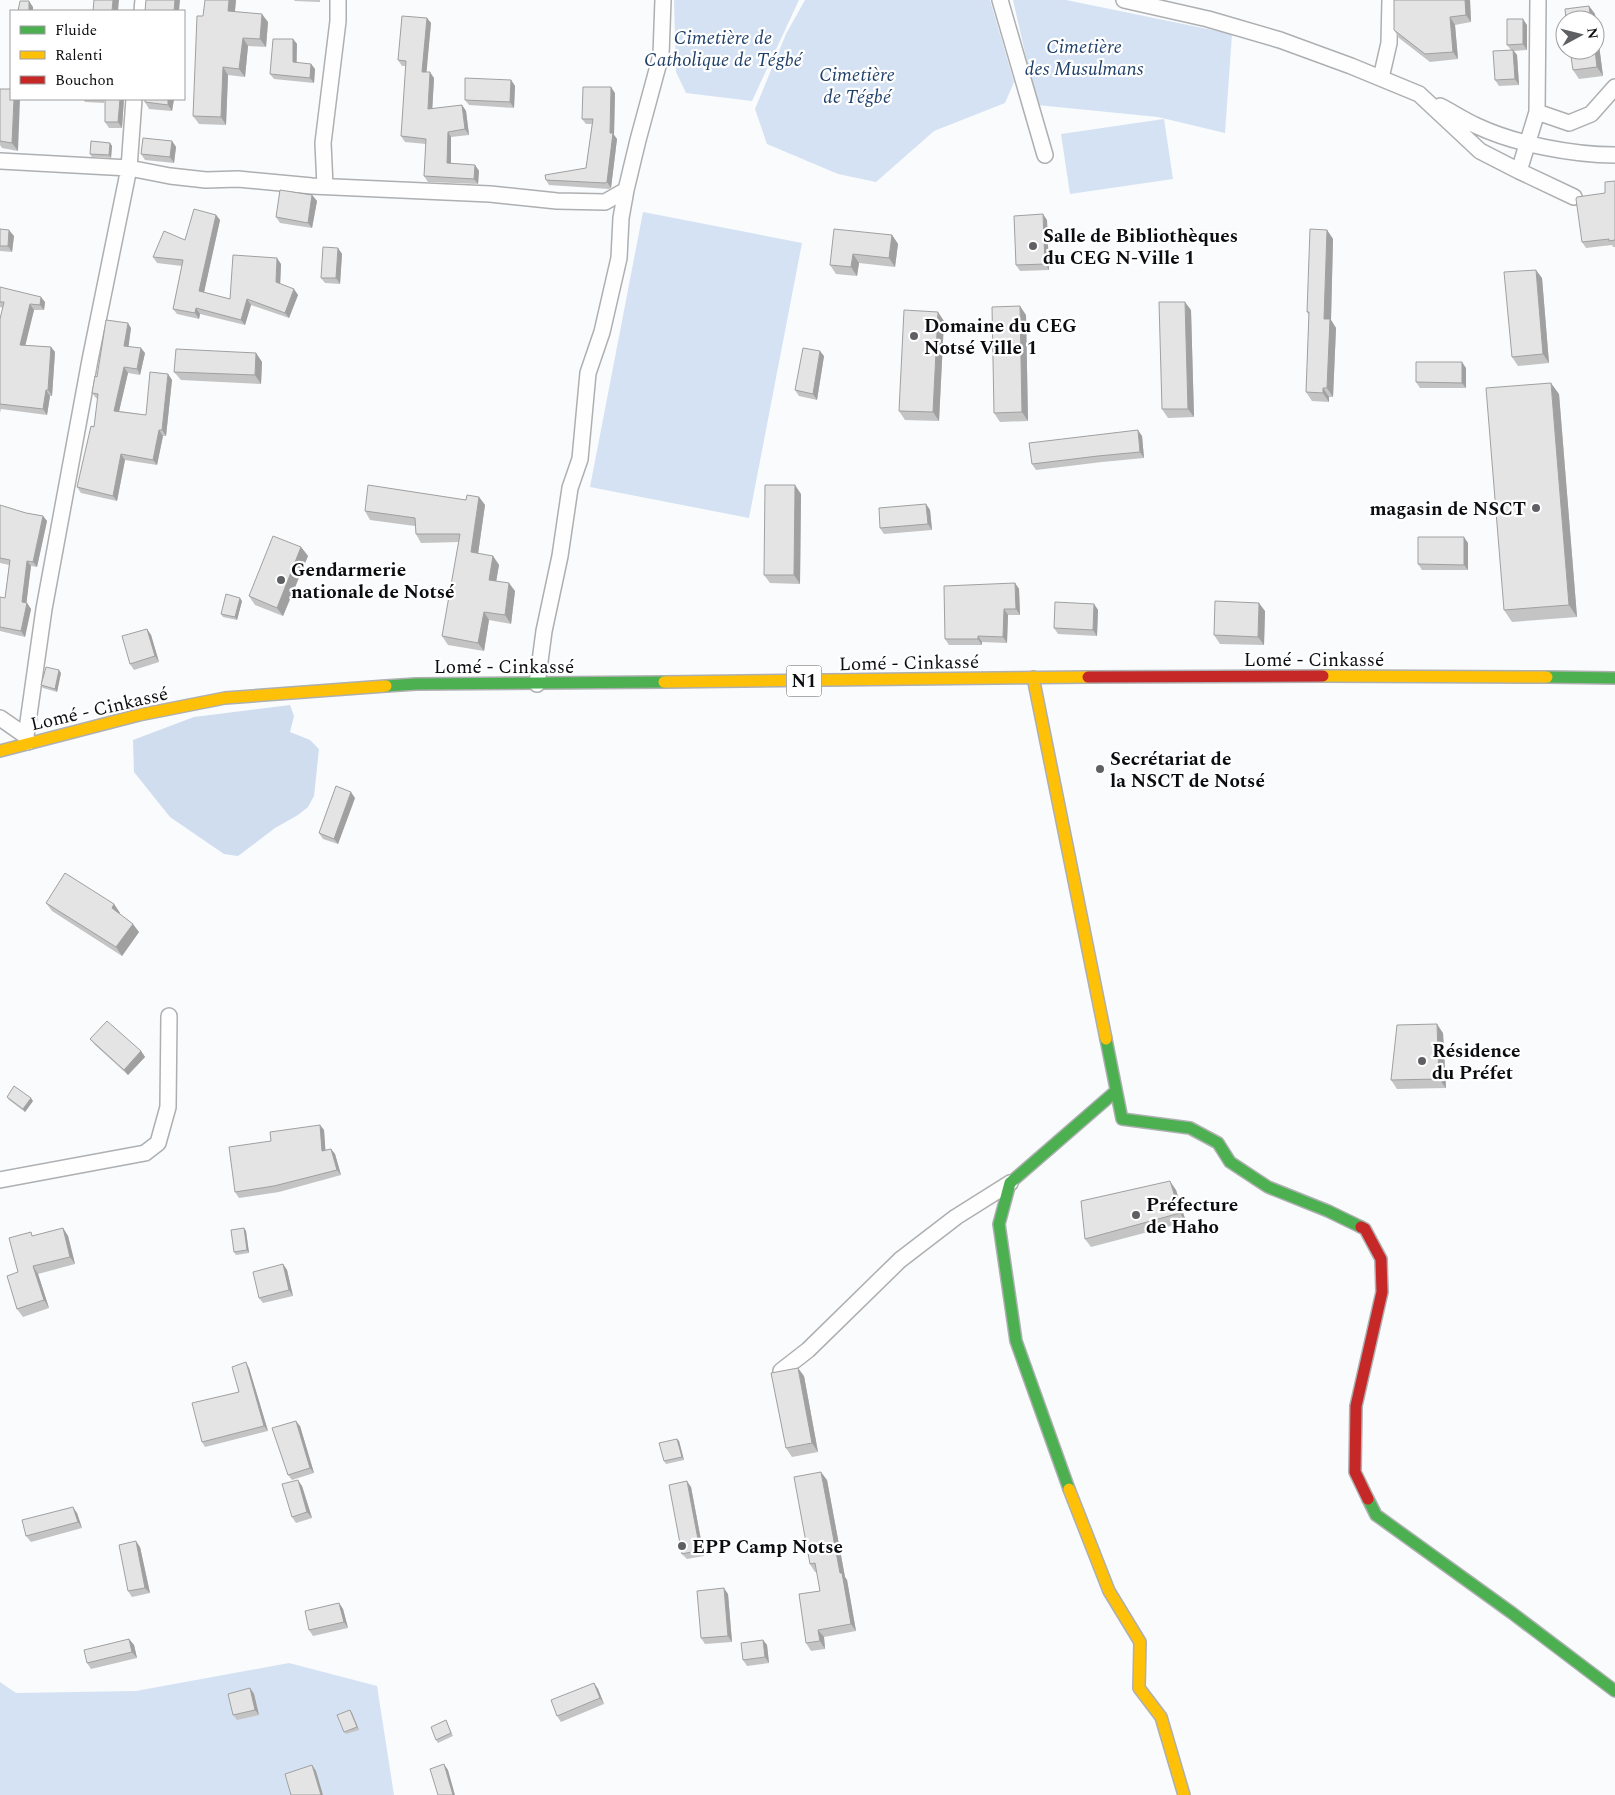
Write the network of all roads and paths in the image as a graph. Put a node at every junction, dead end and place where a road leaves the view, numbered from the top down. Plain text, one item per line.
1 (338, 0) edge
2 (663, 0) edge
3 (1000, 0) edge
4 (1124, 0) edge
5 (1390, 0) edge
6 (1538, 0) edge
7 (1381, 78) junction
8 (1615, 87) edge
9 (1419, 94) junction
10 (134, 100) edge
11 (1537, 112) junction
12 (1527, 144) junction
13 (1045, 155) dead end
14 (1615, 155) edge
15 (0, 161) edge
16 (129, 168) junction
17 (1519, 171) junction
18 (325, 186) junction
19 (626, 190) junction
20 (1574, 197) dead end
21 (1033, 677) junction
22 (1615, 678) edge
23 (537, 684) junction
24 (0, 718) edge
25 (27, 739) junction
26 (0, 751) edge
27 (169, 1016) dead end
28 (1116, 1091) junction
29 (0, 1180) edge
30 (1010, 1183) junction
31 (781, 1370) edge
32 (1615, 1691) edge
33 (1184, 1795) edge

1 - 18 street
2 - 19 street
3 - 13 street
4 - 7 street
5 - 7 street
6 - 11 street
7 - 9 street
8 - 11 street
9 - 12 street
9 - 17 street
10 - 16 street
11 - 12 street
12 - 14 street
12 - 17 street
15 - 16 street
16 - 18 street
16 - 25 street
17 - 20 street
18 - 19 street
19 - 23 street
21 - 22 main road, Lomé - Cinkassé / N1
21 - 23 main road, Lomé - Cinkassé / N1
21 - 28 main road
23 - 25 main road, Lomé - Cinkassé / N1
24 - 25 street
25 - 26 main road, Lomé - Cinkassé / N1
27 - 29 street
28 - 30 main road
28 - 32 main road
30 - 31 street
30 - 33 main road

